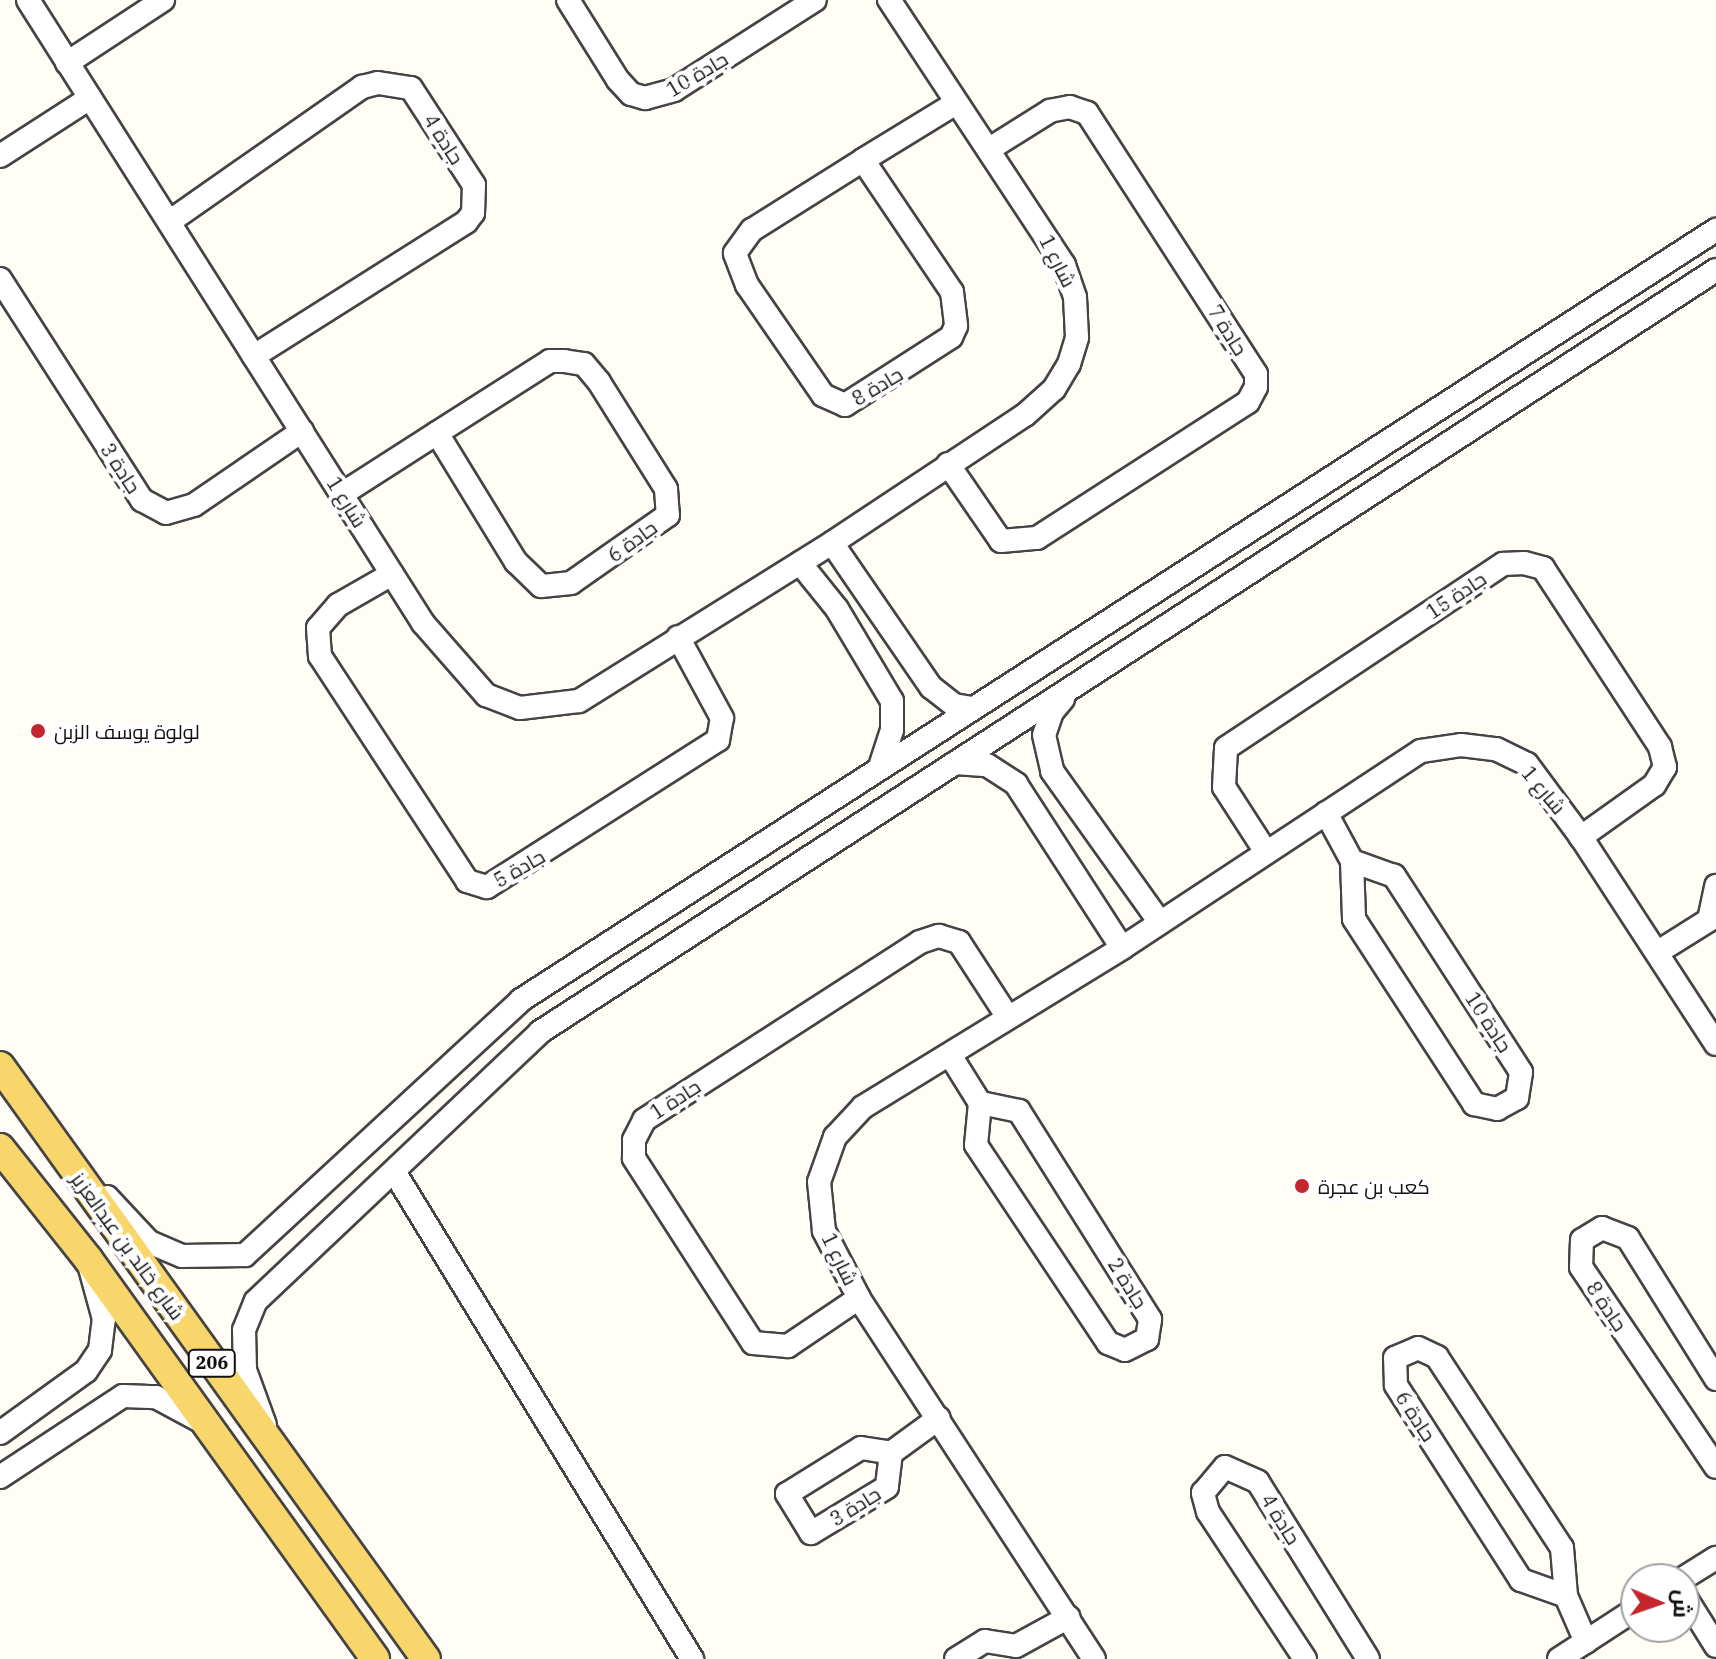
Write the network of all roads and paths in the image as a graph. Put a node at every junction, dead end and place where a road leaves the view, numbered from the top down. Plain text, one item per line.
1 (28, 0) edge
2 (568, 0) edge
3 (815, 0) edge
4 (889, 0) edge
5 (161, 1) edge
6 (67, 63) junction
7 (90, 98) junction
8 (956, 103) junction
9 (991, 148) junction
10 (0, 156) edge
11 (863, 160) junction
12 (169, 222) junction
13 (1716, 230) edge
14 (1716, 270) edge
15 (0, 279) edge
16 (254, 356) junction
17 (302, 431) junction
18 (437, 433) junction
19 (948, 464) junction
20 (342, 494) junction
21 (1289, 503) junction
22 (1243, 532) junction
23 (1315, 532) junction
24 (832, 543) junction
25 (800, 563) junction
26 (1266, 564) junction
27 (392, 574) junction
28 (678, 637) junction
29 (1069, 693) junction
30 (971, 708) junction
31 (955, 763) junction
32 (881, 764) junction
33 (1326, 813) junction
34 (1581, 837) junction
35 (1266, 852) junction
36 (1352, 861) junction
37 (734, 864) junction
38 (1716, 886) edge
39 (755, 896) junction
40 (671, 904) junction
41 (1159, 921) junction
42 (1712, 921) edge
43 (690, 937) junction
44 (1122, 948) junction
45 (1658, 952) junction
46 (1007, 1016) junction
47 (1716, 1044) edge
48 (950, 1055) junction
49 (0, 1066) edge
50 (980, 1103) junction
51 (42, 1126) junction
52 (0, 1148) edge
53 (395, 1173) junction
54 (265, 1241) junction
55 (88, 1259) junction
56 (286, 1273) junction
57 (859, 1298) junction
58 (1716, 1379) edge
59 (42, 1402) junction
60 (939, 1418) junction
61 (210, 1427) junction
62 (0, 1433) edge
63 (63, 1434) junction
64 (275, 1451) junction
65 (891, 1453) junction
66 (1716, 1467) edge
67 (0, 1477) edge
68 (1566, 1596) junction
69 (1069, 1617) junction
70 (1620, 1620) edge
71 (1700, 1620) edge
72 (1586, 1642) junction
73 (1716, 1646) edge
74 (1015, 1653) edge
75 (375, 1659) edge
76 (426, 1659) edge
77 (692, 1659) edge
78 (956, 1659) edge
79 (1094, 1659) edge
80 (1305, 1659) edge
81 (1368, 1659) edge
82 (1559, 1659) edge

1 - 6 street, شارع 1
2 - 3 street, جادة 10
4 - 8 street, شارع 1
5 - 6 street
6 - 7 street, شارع 1
7 - 10 street
7 - 12 street, شارع 1
8 - 9 street, شارع 1
8 - 11 street, جادة 8
9 - 19 street, شارع 1
9 - 19 street, جادة 7
11 - 11 street, جادة 8
12 - 16 street, شارع 1
12 - 16 street, جادة 4
13 - 21 street
14 - 23 street
15 - 17 street, جادة 3
16 - 17 street, شارع 1
17 - 20 street, شارع 1
18 - 18 street, جادة 6
18 - 20 street, جادة 6
19 - 24 street, شارع 1
20 - 27 street, شارع 1
21 - 22 street
21 - 23 street
22 - 26 street
22 - 30 street
23 - 26 street
24 - 25 street, شارع 1
24 - 30 street
25 - 28 street, شارع 1
25 - 32 street
26 - 29 street
27 - 28 street, شارع 1
27 - 28 street, جادة 5
29 - 31 street
29 - 41 street
30 - 32 street
31 - 39 street
31 - 44 street
32 - 37 street
33 - 34 street, شارع 1
33 - 35 street, شارع 1
33 - 36 street, جادة 10
34 - 35 street, جادة 15
34 - 45 street, شارع 1
35 - 41 street, شارع 1
36 - 36 street, جادة 10
37 - 39 street
37 - 40 street
38 - 42 street
39 - 43 street
40 - 43 street
40 - 54 street
41 - 44 street, شارع 1
42 - 45 street
43 - 53 street
44 - 46 street, شارع 1
45 - 47 street, شارع 1
46 - 48 street, شارع 1
46 - 57 street, جادة 1
48 - 50 street
48 - 57 street, شارع 1
49 - 51 main road, شارع خالد بن عبدالعزيز / 206
50 - 50 street, جادة 2
51 - 54 street
51 - 64 main road, شارع خالد بن عبدالعزيز / 206
52 - 55 main road, شارع خالد بن عبدالعزيز / 206
53 - 56 street
53 - 77 street
54 - 56 street
55 - 59 street
55 - 61 main road, شارع خالد بن عبدالعزيز / 206
56 - 64 street
57 - 60 street, شارع 1
58 - 66 street, جادة 8
59 - 62 street
59 - 63 street
60 - 65 street
60 - 69 street, شارع 1
61 - 63 street
61 - 75 main road, شارع خالد بن عبدالعزيز / 206
63 - 67 street
64 - 76 main road, شارع خالد بن عبدالعزيز / 206
65 - 65 street, جادة 3
68 - 68 street, جادة 6
68 - 72 street, جادة 6
69 - 74 street
69 - 79 street, شارع 1
70 - 72 street
71 - 73 street
72 - 82 street
74 - 78 street
80 - 81 street, جادة 4

